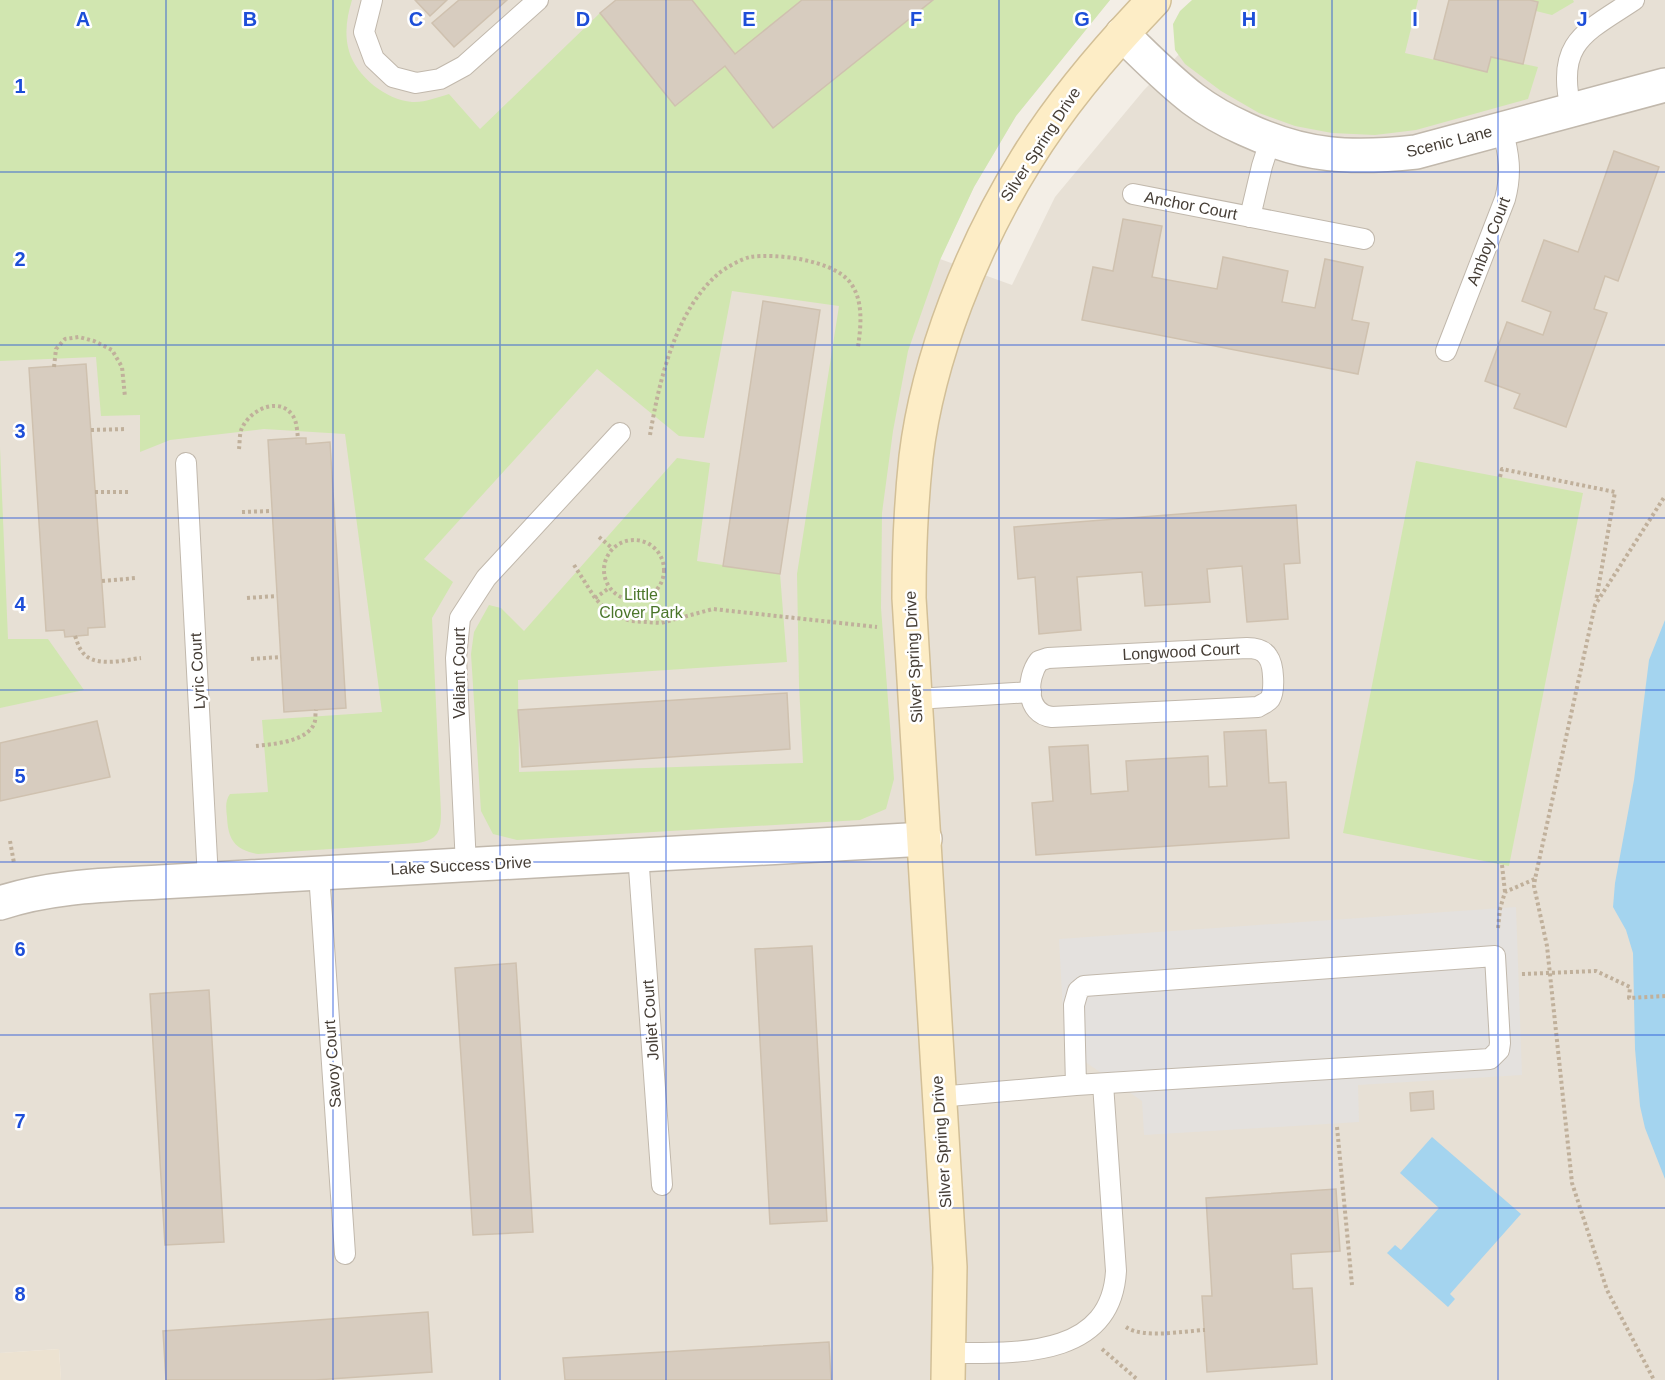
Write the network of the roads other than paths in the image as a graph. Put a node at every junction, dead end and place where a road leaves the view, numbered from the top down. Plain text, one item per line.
1 (372, 0) edge
2 (538, 0) edge
3 (1154, 0) edge
4 (1634, 0) edge
5 (1122, 34) junction
6 (1665, 85) edge
7 (1571, 109) junction
8 (1502, 128) junction
9 (1270, 141) junction
10 (1133, 194) dead end
11 (1250, 217) junction
12 (1364, 239) dead end
13 (1446, 351) dead end
14 (620, 433) dead end
15 (186, 463) dead end
16 (1030, 692) junction
17 (916, 699) junction
18 (925, 839) junction
19 (638, 854) junction
20 (466, 865) junction
21 (319, 873) junction
22 (208, 879) junction
23 (0, 903) edge
24 (1103, 1084) junction
25 (1076, 1085) junction
26 (938, 1097) junction
27 (662, 1185) dead end
28 (345, 1254) dead end
29 (949, 1367) edge

1 - 2 lane
3 - 5 street, Silver Spring Drive
4 - 7 lane
5 - 9 street, Scenic Lane
5 - 17 street, Silver Spring Drive
6 - 7 street, Scenic Lane
7 - 8 street, Scenic Lane
8 - 9 street, Scenic Lane
8 - 13 lane, Amboy Court
9 - 11 lane, Anchor Court
10 - 11 lane, Anchor Court
11 - 12 lane, Anchor Court
14 - 20 lane, Valiant Court
15 - 22 lane, Lyric Court
16 - 16 lane, Longwood Court
16 - 17 lane
17 - 18 street, Silver Spring Drive
18 - 19 street, Lake Success Drive
18 - 26 street, Silver Spring Drive
19 - 20 street, Lake Success Drive
19 - 27 lane, Joliet Court
20 - 21 street, Lake Success Drive
21 - 22 street, Lake Success Drive
21 - 28 lane, Savoy Court
22 - 23 street, Lake Success Drive
24 - 25 lane
24 - 25 lane
24 - 29 lane
25 - 26 lane
26 - 29 street, Silver Spring Drive

